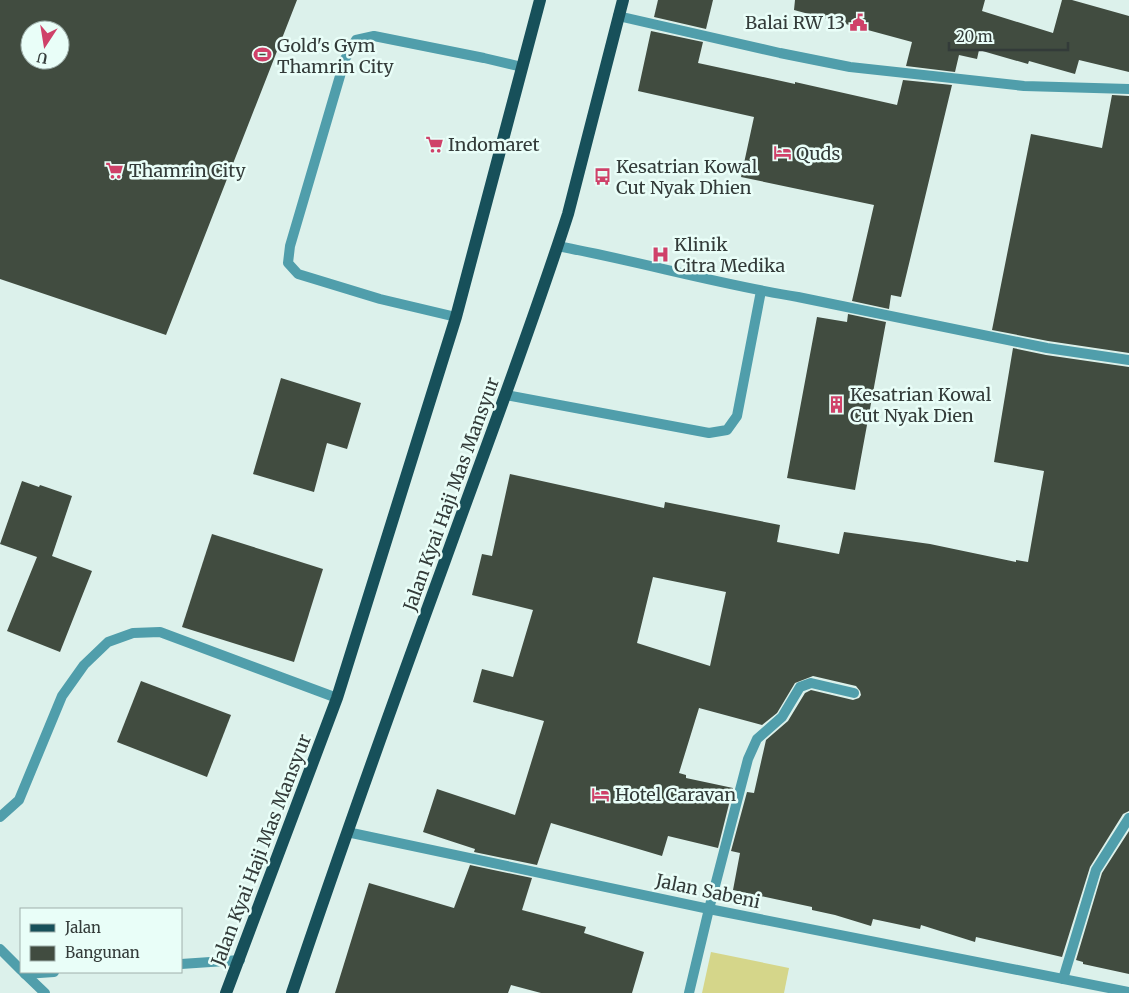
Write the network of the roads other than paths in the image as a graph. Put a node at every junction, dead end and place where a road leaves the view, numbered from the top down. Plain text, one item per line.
1 (540, 0) edge
2 (623, 0) edge
3 (618, 16) junction
4 (522, 67) junction
5 (1129, 89) edge
6 (557, 246) junction
7 (761, 291) junction
8 (456, 317) junction
9 (1129, 360) edge
10 (506, 395) junction
11 (854, 693) dead end
12 (337, 698) junction
13 (0, 817) edge
14 (1129, 818) edge
15 (346, 832) junction
16 (708, 909) junction
17 (0, 949) edge
18 (240, 960) junction
19 (182, 964) edge
20 (20, 969) edge
21 (24, 973) edge
22 (1063, 979) junction
23 (1129, 992) edge
24 (45, 993) edge
25 (226, 993) edge
26 (292, 993) edge
27 (689, 993) edge

1 - 4 main road, Jalan Kyai Haji Mas Mansyur
2 - 3 main road, Jalan Kyai Haji Mas Mansyur
3 - 5 street
3 - 6 main road, Jalan Kyai Haji Mas Mansyur
4 - 8 main road, Jalan Kyai Haji Mas Mansyur
4 - 8 street
6 - 7 street
6 - 10 main road, Jalan Kyai Haji Mas Mansyur
7 - 9 street
7 - 10 street
8 - 12 main road, Jalan Kyai Haji Mas Mansyur
10 - 15 main road, Jalan Kyai Haji Mas Mansyur
11 - 16 street
12 - 13 street
12 - 18 main road, Jalan Kyai Haji Mas Mansyur
14 - 22 street
15 - 16 street, Jalan Sabeni
15 - 26 main road, Jalan Kyai Haji Mas Mansyur
16 - 22 street, Jalan Sabeni
16 - 27 street
17 - 20 street
18 - 19 street
18 - 25 main road, Jalan Kyai Haji Mas Mansyur
21 - 24 street
22 - 23 street, Jalan Sabeni

